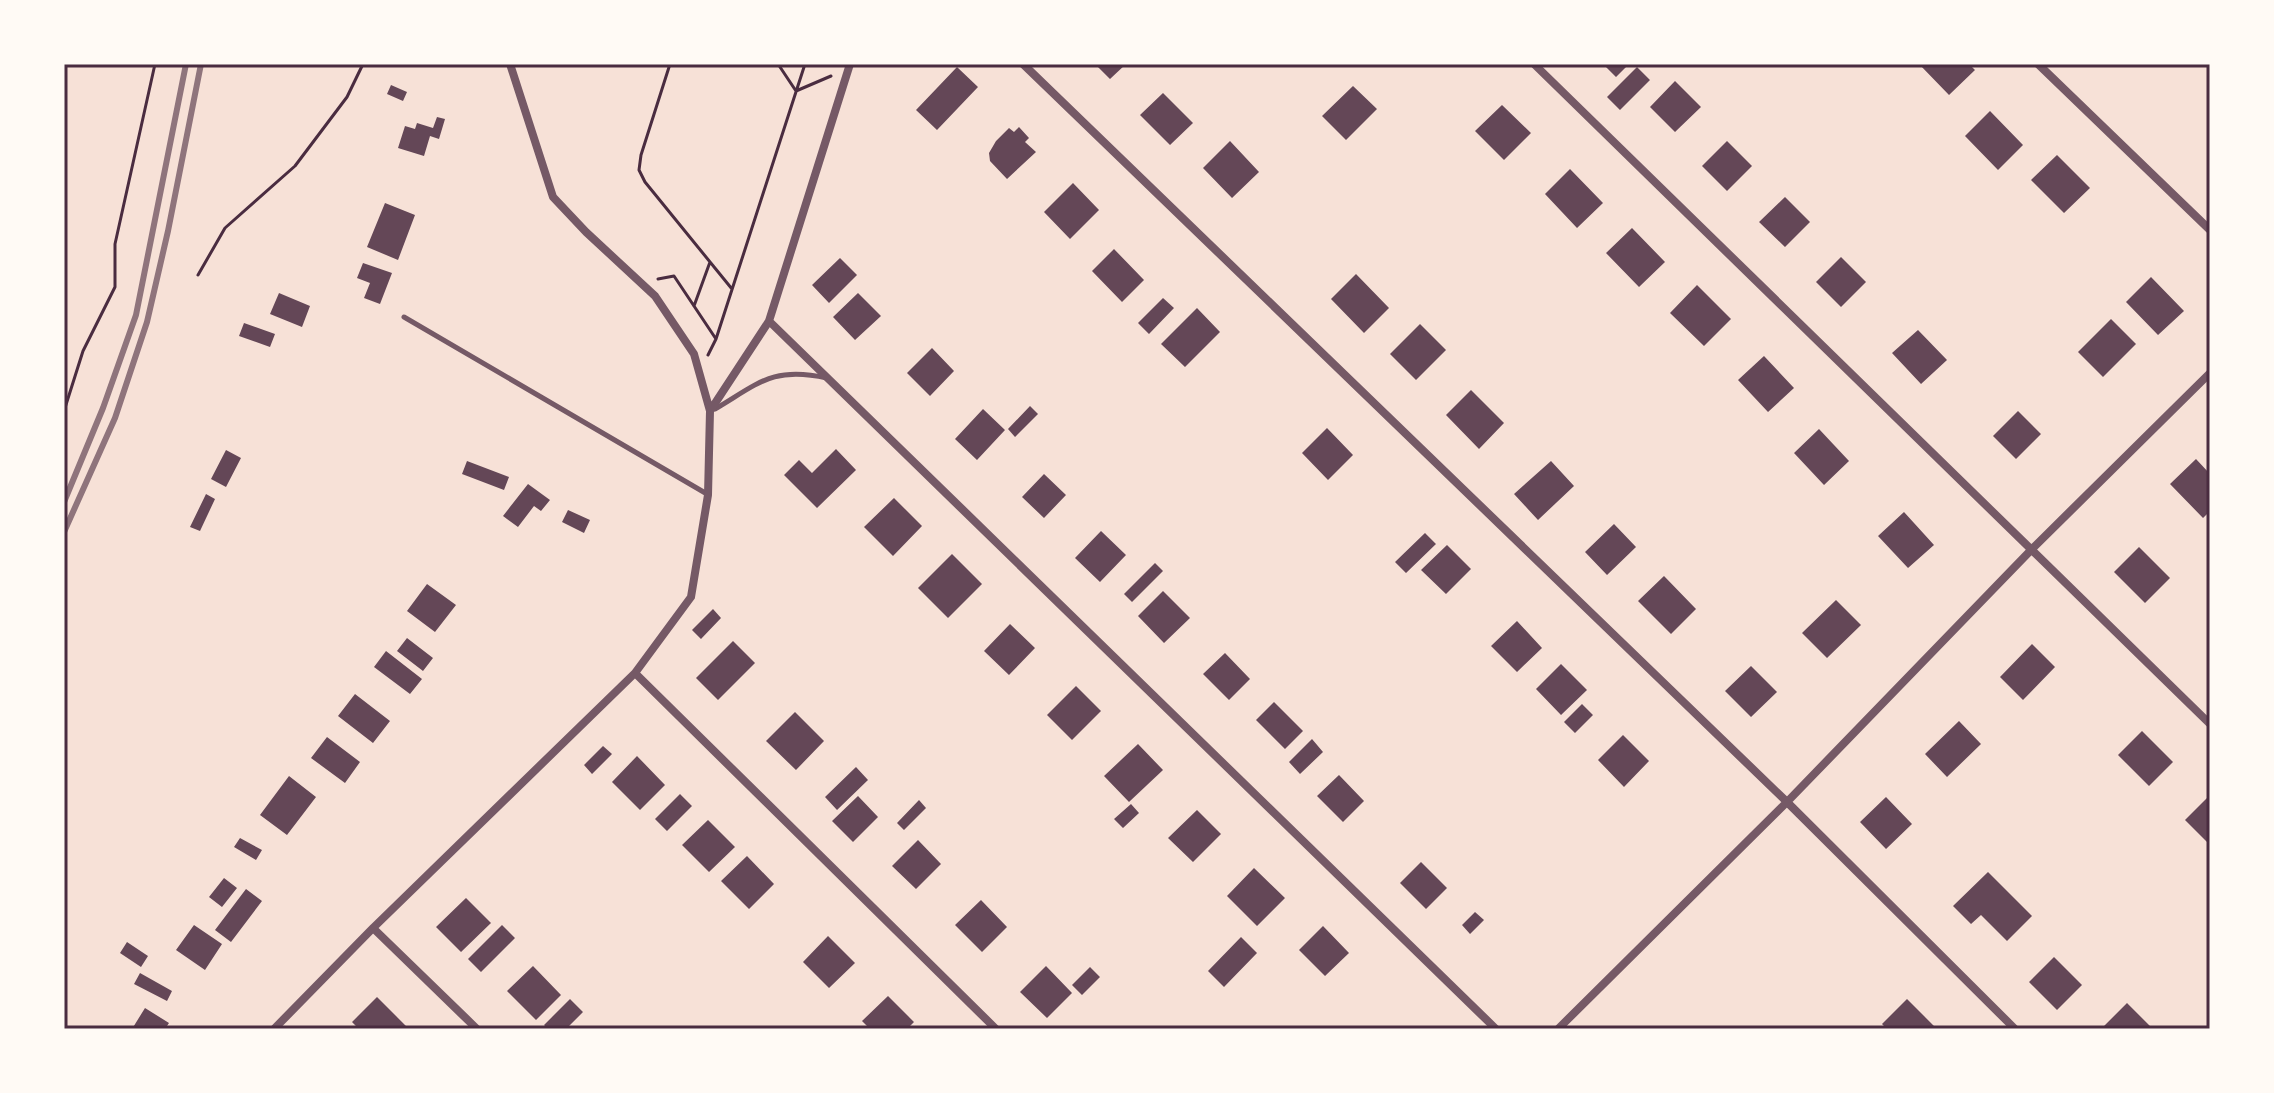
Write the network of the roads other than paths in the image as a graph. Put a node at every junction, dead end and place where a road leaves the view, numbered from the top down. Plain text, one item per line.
1 (510, 64) edge
2 (1023, 64) edge
3 (1534, 64) edge
4 (2038, 64) edge
5 (850, 66) edge
6 (2210, 230) edge
7 (404, 317) dead end
8 (769, 321) junction
9 (2210, 373) edge
10 (832, 379) junction
11 (710, 411) junction
12 (708, 495) junction
13 (2032, 549) junction
14 (635, 673) junction
15 (2210, 724) edge
16 (1787, 802) junction
17 (373, 928) junction
18 (274, 1029) edge
19 (477, 1029) edge
20 (996, 1029) edge
21 (1496, 1029) edge
22 (1558, 1029) edge
23 (2015, 1029) edge

1 - 11 street
2 - 16 street
3 - 13 street
4 - 6 street
5 - 8 street
7 - 12 lane
8 - 10 street
8 - 11 street
9 - 13 street
10 - 11 lane
10 - 21 street
11 - 12 street
12 - 14 street
13 - 15 street
13 - 16 street
14 - 17 street
14 - 20 street
16 - 22 street
16 - 23 street
17 - 18 street
17 - 19 street

